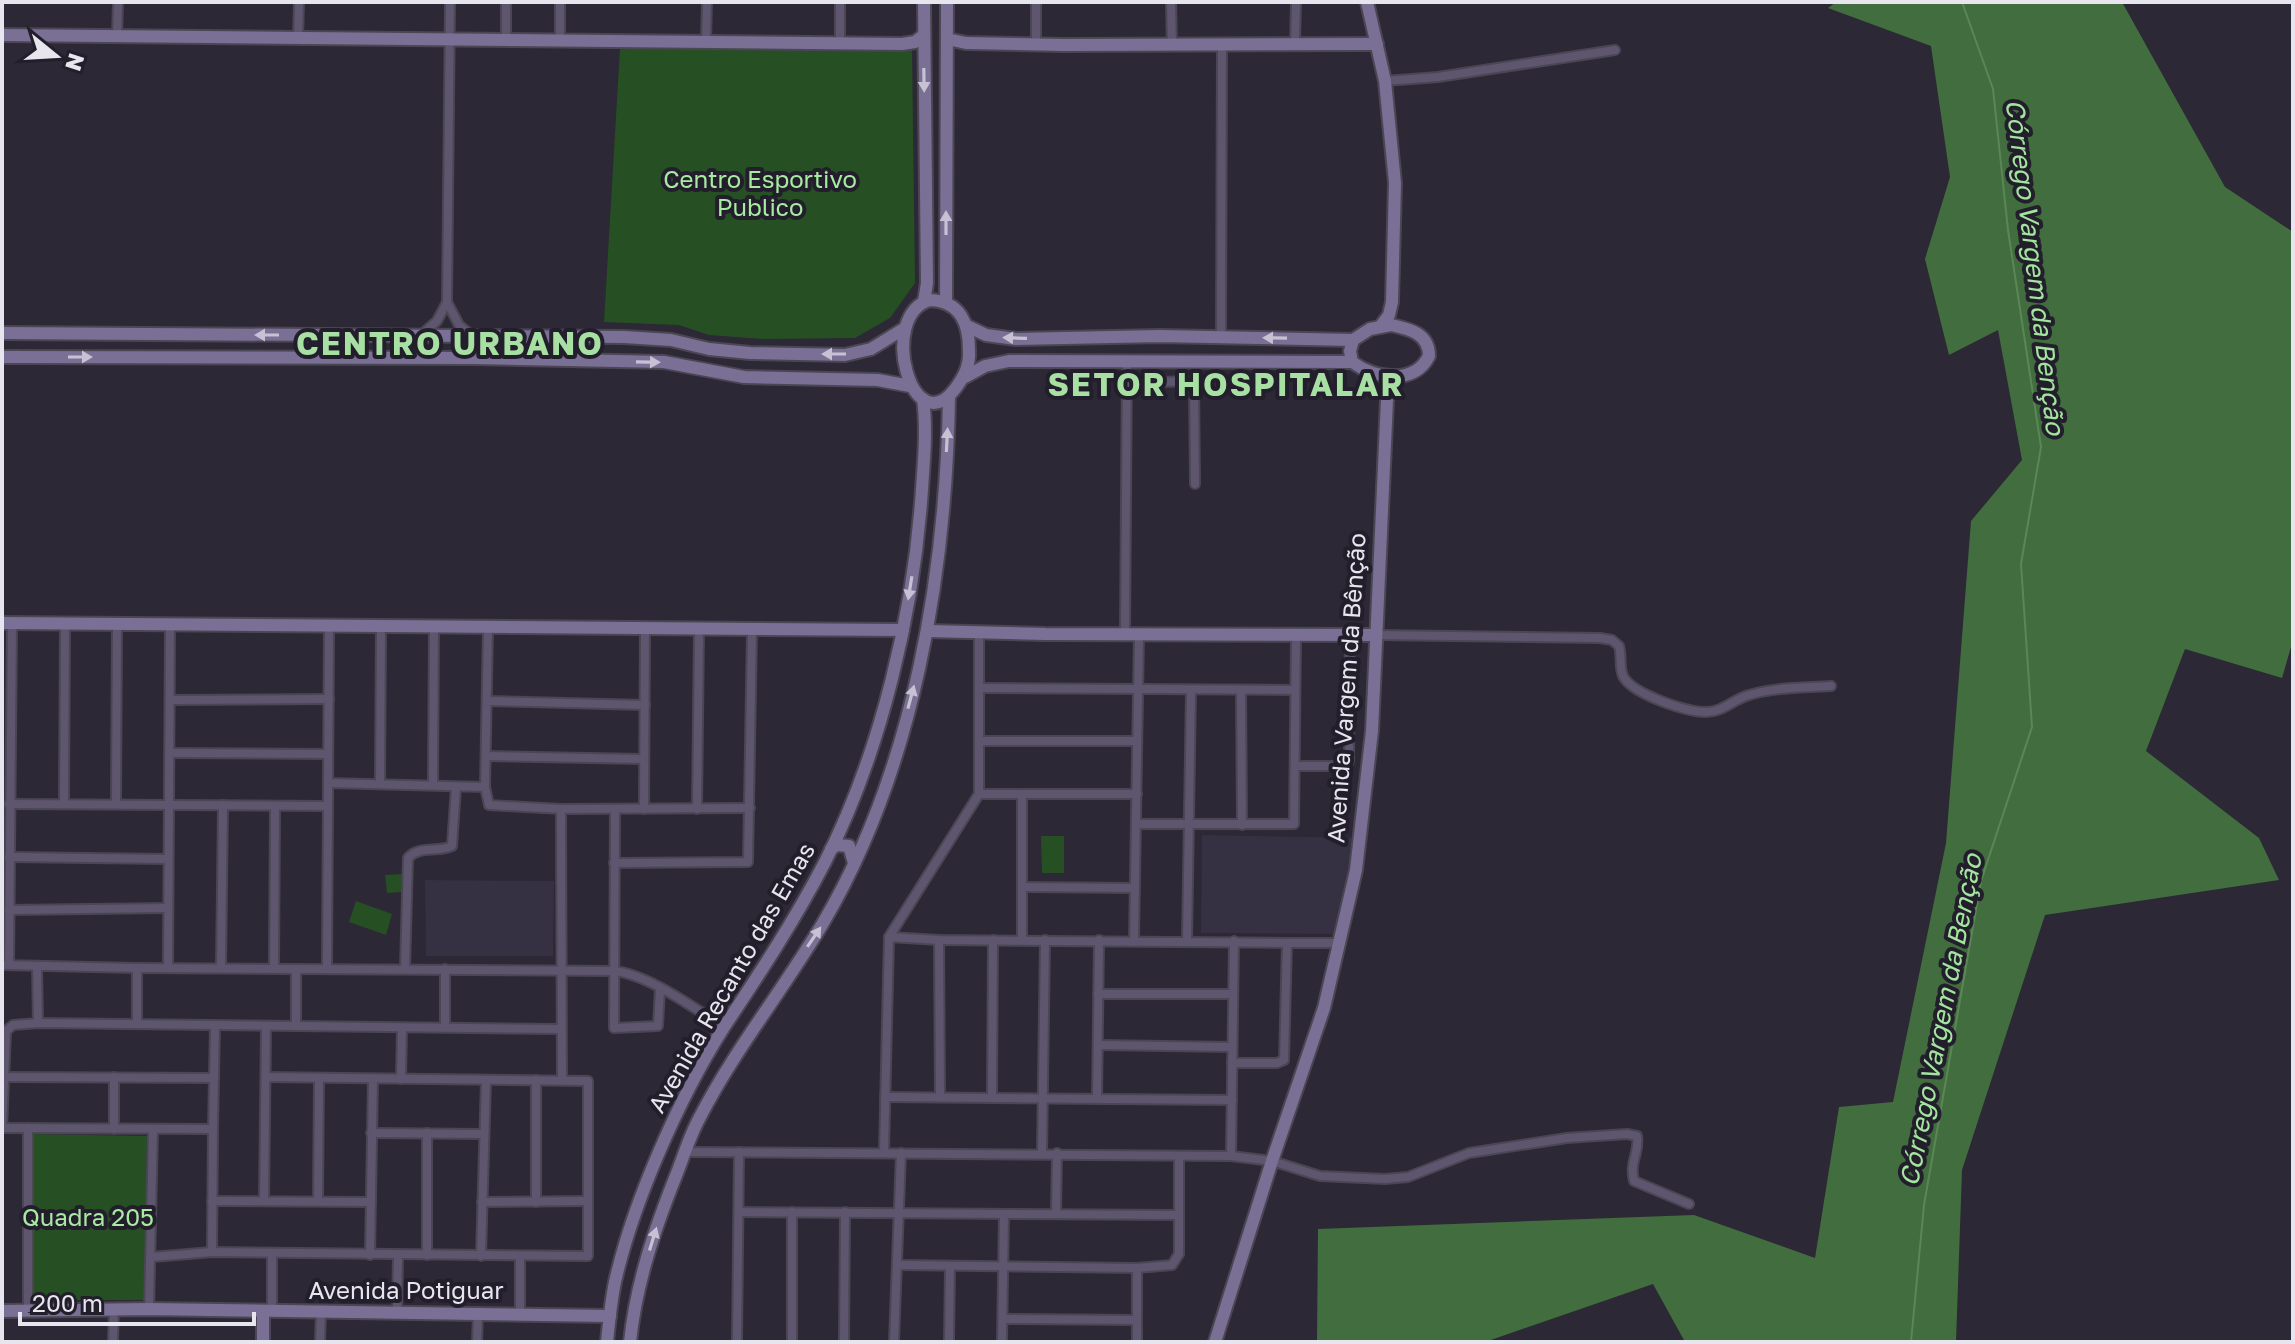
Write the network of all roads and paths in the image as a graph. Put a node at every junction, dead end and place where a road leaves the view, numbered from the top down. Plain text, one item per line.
1 (118, 2) edge
2 (299, 2) edge
3 (450, 2) edge
4 (506, 2) edge
5 (560, 2) edge
6 (707, 2) edge
7 (840, 2) edge
8 (947, 2) edge
9 (1036, 2) edge
10 (1171, 2) edge
11 (1296, 2) edge
12 (1367, 2) edge
13 (924, 6) edge
14 (2, 35) edge
15 (924, 35) junction
16 (117, 37) junction
17 (298, 39) junction
18 (450, 40) junction
19 (506, 40) junction
20 (560, 41) junction
21 (706, 41) junction
22 (840, 43) junction
23 (947, 43) junction
24 (902, 44) junction
25 (1036, 44) junction
26 (1295, 44) junction
27 (1377, 44) junction
28 (1172, 45) junction
29 (1222, 45) junction
30 (923, 50) junction
31 (1615, 50) dead end
32 (1385, 81) junction
33 (946, 301) junction
34 (447, 302) junction
35 (924, 302) junction
36 (1392, 302) junction
37 (967, 326) junction
38 (1380, 327) junction
39 (905, 328) junction
40 (1405, 328) junction
41 (2, 333) edge
42 (421, 335) junction
43 (472, 336) junction
44 (1160, 336) junction
45 (1091, 338) junction
46 (1221, 338) junction
47 (1353, 340) junction
48 (2, 357) edge
49 (420, 358) junction
50 (474, 358) junction
51 (1089, 361) junction
52 (1127, 362) junction
53 (1352, 362) junction
54 (1159, 363) junction
55 (1389, 376) junction
56 (965, 377) junction
57 (1127, 383) junction
58 (910, 386) junction
59 (949, 398) junction
60 (923, 399) junction
61 (1195, 484) dead end
62 (920, 522) junction
63 (943, 531) junction
64 (915, 553) junction
65 (939, 554) junction
66 (7, 623) edge
67 (65, 623) junction
68 (117, 624) junction
69 (170, 624) junction
70 (329, 627) junction
71 (381, 627) junction
72 (434, 627) junction
73 (488, 628) junction
74 (645, 629) junction
75 (699, 629) junction
76 (752, 630) junction
77 (903, 630) junction
78 (928, 631) junction
79 (979, 632) junction
80 (1125, 634) junction
81 (1139, 634) junction
82 (1296, 634) junction
83 (1350, 635) junction
84 (1374, 635) junction
85 (1831, 686) dead end
86 (979, 688) junction
87 (1138, 690) junction
88 (1295, 690) junction
89 (1191, 691) junction
90 (1241, 691) junction
91 (329, 699) junction
92 (170, 700) junction
93 (487, 701) junction
94 (645, 705) junction
95 (979, 741) junction
96 (1137, 741) junction
97 (170, 753) junction
98 (328, 754) junction
99 (486, 756) junction
100 (644, 759) junction
101 (1296, 766) junction
102 (6, 772) edge
103 (328, 783) junction
104 (380, 784) junction
105 (433, 785) junction
106 (456, 787) junction
107 (485, 787) junction
108 (979, 794) junction
109 (1137, 794) junction
110 (1022, 795) junction
111 (116, 803) junction
112 (9, 804) junction
113 (64, 804) junction
114 (168, 804) junction
115 (223, 805) junction
116 (275, 806) junction
117 (328, 806) junction
118 (850, 806) junction
119 (750, 808) junction
120 (561, 809) junction
121 (615, 809) junction
122 (644, 809) junction
123 (697, 809) junction
124 (873, 818) junction
125 (1136, 824) junction
126 (1188, 824) junction
127 (1242, 825) junction
128 (831, 849) junction
129 (9, 857) junction
130 (168, 859) junction
131 (614, 863) junction
132 (854, 863) junction
133 (1023, 887) junction
134 (1134, 888) junction
135 (168, 908) junction
136 (9, 910) junction
137 (889, 937) junction
138 (939, 940) junction
139 (993, 940) junction
140 (1022, 940) junction
141 (1045, 940) junction
142 (1099, 940) junction
143 (1134, 940) junction
144 (1187, 941) junction
145 (1234, 941) junction
146 (1287, 943) junction
147 (1341, 943) junction
148 (771, 958) junction
149 (6, 965) edge
150 (37, 966) junction
151 (221, 967) junction
152 (137, 968) junction
153 (168, 968) junction
154 (274, 968) junction
155 (327, 968) junction
156 (296, 969) junction
157 (405, 969) junction
158 (445, 969) junction
159 (560, 971) junction
160 (614, 971) junction
161 (787, 976) junction
162 (660, 989) junction
163 (1098, 994) junction
164 (1233, 994) junction
165 (739, 1007) junction
166 (759, 1022) junction
167 (38, 1023) junction
168 (137, 1024) junction
169 (215, 1025) junction
170 (296, 1025) junction
171 (266, 1026) junction
172 (445, 1027) junction
173 (724, 1027) junction
174 (402, 1028) junction
175 (561, 1029) junction
176 (1098, 1045) junction
177 (1232, 1047) junction
178 (1232, 1063) junction
179 (3, 1077) edge
180 (114, 1077) junction
181 (266, 1077) junction
182 (213, 1078) junction
183 (319, 1078) junction
184 (373, 1079) junction
185 (401, 1079) junction
186 (486, 1080) junction
187 (536, 1080) junction
188 (562, 1080) junction
189 (940, 1096) junction
190 (885, 1097) junction
191 (992, 1097) junction
192 (1044, 1098) junction
193 (1097, 1099) junction
194 (1232, 1100) junction
195 (2, 1128) edge
196 (28, 1128) junction
197 (114, 1129) junction
198 (153, 1129) junction
199 (213, 1129) junction
200 (371, 1133) junction
201 (427, 1133) junction
202 (483, 1134) junction
203 (685, 1152) junction
204 (739, 1152) junction
205 (884, 1152) junction
206 (901, 1153) junction
207 (1057, 1153) junction
208 (1042, 1154) junction
209 (1179, 1156) junction
210 (1231, 1156) junction
211 (1272, 1161) junction
212 (212, 1201) junction
213 (264, 1201) junction
214 (318, 1201) junction
215 (588, 1201) junction
216 (371, 1202) junction
217 (482, 1202) junction
218 (536, 1202) junction
219 (1689, 1204) dead end
220 (739, 1212) junction
221 (792, 1212) junction
222 (845, 1212) junction
223 (899, 1213) junction
224 (1004, 1214) junction
225 (1056, 1214) junction
226 (1179, 1215) junction
227 (212, 1252) junction
228 (272, 1254) junction
229 (370, 1255) junction
230 (427, 1255) junction
231 (398, 1256) junction
232 (481, 1256) junction
233 (152, 1257) junction
234 (520, 1257) junction
235 (898, 1265) junction
236 (950, 1266) junction
237 (1003, 1266) junction
238 (1137, 1268) junction
239 (615, 1282) junction
240 (637, 1293) junction
241 (4, 1309) edge
242 (28, 1309) junction
243 (114, 1309) junction
244 (149, 1309) junction
245 (267, 1312) junction
246 (321, 1312) junction
247 (478, 1313) junction
248 (520, 1313) junction
249 (397, 1314) junction
250 (610, 1316) junction
251 (1003, 1319) junction
252 (1137, 1320) junction
253 (113, 1342) edge
254 (263, 1342) edge
255 (320, 1342) edge
256 (477, 1342) edge
257 (607, 1342) edge
258 (630, 1342) edge
259 (737, 1342) edge
260 (792, 1342) edge
261 (844, 1342) edge
262 (894, 1342) edge
263 (949, 1342) edge
264 (1002, 1342) edge
265 (1137, 1342) edge
266 (1215, 1342) edge

1 - 16 street
2 - 17 street
3 - 18 street
4 - 19 street
5 - 20 street
6 - 21 street
7 - 22 street
8 - 13 street
8 - 23 street
9 - 25 street
10 - 28 street
11 - 26 street
12 - 27 street
13 - 15 street
14 - 16 street
15 - 24 street
15 - 30 street
16 - 17 street
17 - 18 street
18 - 19 street
18 - 34 street
19 - 20 street
20 - 21 street
21 - 22 street
22 - 24 street
23 - 25 street
33 -> 23 street
24 - 30 street
25 - 28 street
26 - 27 street
26 - 29 street
27 - 32 street
28 - 29 street
29 - 46 street
30 -> 35 street
31 - 32 street
32 - 36 street
33 - 35 street
33 - 37 street
34 - 42 street
34 - 43 street
35 - 39 street
36 - 38 street
36 - 40 street
45 -> 37 street
37 - 56 street
38 - 40 street
38 - 47 street
39 -> 43 street
39 - 58 street
40 - 55 street
42 -> 41 street
42 - 43 street
42 - 49 street
43 - 50 street
44 - 45 street
44 - 46 street
44 - 54 street
45 - 51 street
47 -> 46 street
47 - 53 street
48 -> 49 street
49 - 50 street
50 -> 58 street
51 - 52 street
51 - 56 street
52 - 54 street
52 - 57 street
53 - 54 street
53 - 55 street
55 - 84 street, Avenida Vargem da Bênção
56 - 59 street
57 - 61 street
57 - 80 street
58 - 60 street
59 - 60 street
63 -> 59 street, Avenida Recanto das Emas
60 - 62 street, Avenida Recanto das Emas
62 - 63 street
62 - 64 street, Avenida Recanto das Emas
63 - 65 street, Avenida Recanto das Emas
64 - 65 street
64 -> 77 street, Avenida Recanto das Emas
65 - 78 street, Avenida Recanto das Emas
66 - 67 street
66 - 102 street
67 - 68 street
67 - 113 street
68 - 69 street
68 - 111 street
69 - 70 street
69 - 92 street
70 - 71 street
70 - 91 street
71 - 72 street
71 - 104 street
72 - 73 street
72 - 105 street
73 - 74 street
73 - 93 street
74 - 75 street
74 - 94 street
75 - 76 street
75 - 123 street
76 - 77 street
76 - 119 street
77 - 118 street, Avenida Recanto das Emas
78 - 79 street
124 -> 78 street, Avenida Recanto das Emas
79 - 80 street
79 - 86 street
80 - 81 street
81 - 82 street
81 - 87 street
82 - 83 street
82 - 88 street
83 - 84 street
83 - 101 street
84 - 85 street
84 - 147 street, Avenida Vargem da Bênção
86 - 87 street
86 - 95 street
87 - 89 street
87 - 96 street
88 - 90 street
88 - 101 street
89 - 90 street
89 - 126 street
90 - 127 street
91 - 92 street
91 - 98 street
92 - 97 street
93 - 94 street
93 - 99 street
94 - 100 street
95 - 96 street
95 - 108 street
96 - 109 street
97 - 98 street
97 - 114 street
98 - 103 street
99 - 100 street
99 - 107 street
100 - 122 street
101 - 127 street
102 - 112 street
103 - 104 street
103 - 117 street
104 - 105 street
105 - 106 street
106 - 107 street
106 - 157 street
107 - 120 street
108 - 110 street
108 - 137 street
109 - 110 street
109 - 125 street
110 - 133 street
111 - 113 street
111 - 114 street
112 - 113 street
112 - 129 street
114 - 115 street
114 - 130 street
115 - 116 street
115 - 151 street
116 - 117 street
116 - 154 street
117 - 155 street
118 - 124 street
118 - 128 street, Avenida Recanto das Emas
119 - 123 street
119 - 131 street
120 - 121 street
120 - 159 street
121 - 122 street
121 - 131 street
122 - 123 street
124 - 132 street, Avenida Recanto das Emas
125 - 126 street
125 - 134 street
126 - 127 street
126 - 144 street
128 - 132 street
128 - 148 street, Avenida Recanto das Emas
129 - 130 street
129 - 136 street
130 - 135 street
131 - 160 street
161 -> 132 street, Avenida Recanto das Emas
133 - 134 street
133 - 140 street
134 - 143 street
135 - 136 street
135 - 153 street
136 - 149 street
137 - 138 street
137 - 190 street
138 - 139 street
138 - 189 street
139 - 140 street
139 - 191 street
140 - 141 street
141 - 142 street
141 - 192 street
142 - 143 street
142 - 163 street
143 - 144 street
144 - 145 street
145 - 146 street
145 - 164 street
146 - 147 street
146 - 178 street
147 - 211 street, Avenida Vargem da Bênção
148 - 161 street
148 - 165 street, Avenida Recanto das Emas
149 - 150 street
150 - 152 street
150 - 167 street
151 - 153 street
151 - 154 street
152 - 153 street
152 - 168 street
154 - 156 street
155 - 156 street
155 - 157 street
156 - 170 street
157 - 158 street
158 - 159 street
158 - 172 street
159 - 160 street
159 - 175 street
160 - 162 street
160 - 162 street
161 - 166 street, Avenida Recanto das Emas
162 - 173 street
163 - 164 street
163 - 176 street
164 - 177 street
165 - 166 street
165 - 173 street, Avenida Recanto das Emas
166 - 203 street, Avenida Recanto das Emas
167 - 168 street
167 - 179 street
168 - 169 street
169 - 171 street
169 - 182 street
170 - 171 street
170 - 174 street
171 - 181 street
172 - 174 street
172 - 175 street
173 - 239 street, Avenida Recanto das Emas
174 - 185 street
175 - 188 street
176 - 177 street
176 - 193 street
177 - 178 street
178 - 194 street
179 - 180 street
179 - 195 street
180 - 182 street
180 - 197 street
181 - 183 street
181 - 213 street
182 - 199 street
183 - 184 street
183 - 214 street
184 - 185 street
184 - 200 street
185 - 186 street
186 - 187 street
186 - 202 street
187 - 188 street
187 - 218 street
188 - 215 street
189 - 190 street
189 - 191 street
190 - 205 street
191 - 192 street
192 - 193 street
192 - 208 street
193 - 194 street
194 - 210 street
195 - 196 street
196 - 197 street
196 - 242 street
197 - 198 street
198 - 199 street
198 - 233 street
199 - 212 street
200 - 201 street
200 - 216 street
201 - 202 street
201 - 230 street
202 - 217 street
203 - 204 street
240 -> 203 street, Avenida Recanto das Emas
204 - 205 street
204 - 220 street
205 - 206 street
206 - 208 street
206 - 223 street
207 - 208 street
207 - 209 street
207 - 225 street
209 - 210 street
209 - 226 street
210 - 211 street
211 - 219 street
211 - 266 street, Avenida Vargem da Bênção
212 - 213 street
212 - 227 street
213 - 214 street
214 - 216 street
215 - 218 street
215 - 234 street
216 - 229 street
217 - 218 street
217 - 232 street
220 - 221 street
220 - 259 street
221 - 222 street
221 - 260 street
222 - 223 street
222 - 261 street
223 - 224 street
223 - 235 street
224 - 225 street
224 - 237 street
225 - 226 street
226 - 238 street
227 - 228 street
227 - 233 street
228 - 229 street
228 - 245 street
229 - 231 street
230 - 231 street
230 - 232 street
231 - 249 street
232 - 234 street
233 - 244 street
234 - 248 street
235 - 236 street
235 - 262 street
236 - 237 street
236 - 263 street
237 - 238 street
237 - 251 street
238 - 252 street
239 - 240 street
239 - 250 street, Avenida Recanto das Emas
240 - 258 street, Avenida Recanto das Emas
241 - 242 street, Avenida Potiguar
242 - 243 street, Avenida Potiguar
243 - 244 street, Avenida Potiguar
243 - 253 street
244 - 245 street, Avenida Potiguar
245 - 246 street, Avenida Potiguar
245 - 254 street
246 - 249 street, Avenida Potiguar
246 - 255 street
247 - 248 street, Avenida Potiguar
247 - 249 street, Avenida Potiguar
247 - 256 street
248 - 250 street, Avenida Potiguar
250 - 257 street, Avenida Recanto das Emas
251 - 252 street
251 - 264 street
252 - 265 street

